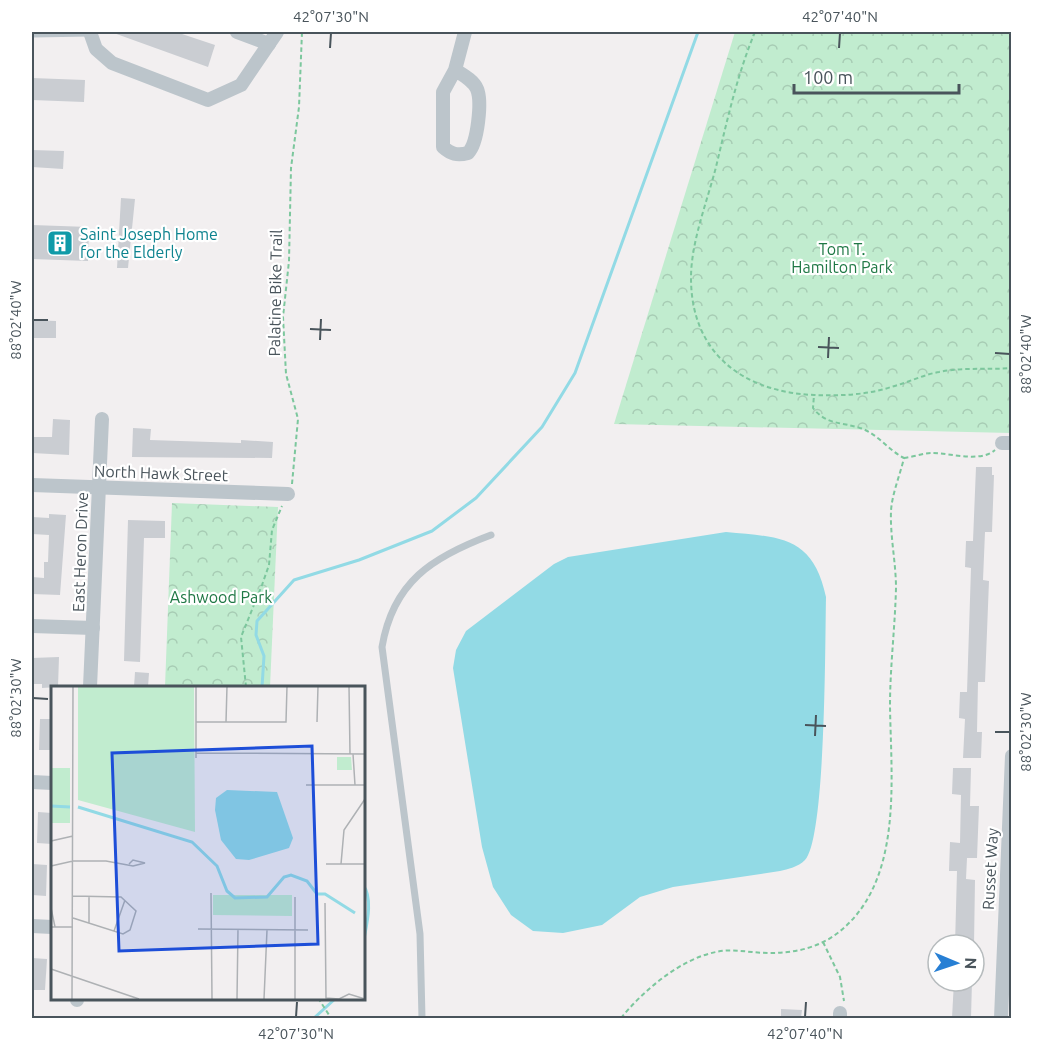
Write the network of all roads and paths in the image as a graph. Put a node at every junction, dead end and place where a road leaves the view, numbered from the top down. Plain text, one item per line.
1 (91, 32) edge
2 (237, 32) edge
3 (277, 32) edge
4 (302, 32) edge
5 (465, 32) edge
6 (755, 32) edge
7 (32, 34) edge
8 (269, 44) junction
9 (455, 70) junction
10 (1011, 368) edge
11 (814, 395) junction
12 (102, 419) dead end
13 (1007, 443) edge
14 (903, 458) junction
15 (32, 485) edge
16 (99, 487) junction
17 (288, 494) junction
18 (491, 535) dead end
19 (32, 626) edge
20 (93, 628) junction
21 (90, 686) edge
22 (246, 686) edge
23 (1011, 756) edge
24 (32, 782) edge
25 (51, 783) edge
26 (32, 926) edge
27 (51, 927) edge
28 (823, 942) junction
29 (320, 999) edge
30 (840, 1016) edge
31 (331, 1017) edge
32 (422, 1018) edge
33 (621, 1018) edge
34 (1000, 1018) edge

1 - 7 lane
1 - 8 street
2 - 8 street
3 - 8 street
4 - 17 path, Palatine Bike Trail
5 - 9 street
6 - 11 path
9 - 9 street
10 - 11 path
11 - 14 path
12 - 16 street, East Heron Drive
13 - 14 path
14 - 28 path
15 - 16 street, North Hawk Street
16 - 17 street, North Hawk Street
16 - 20 street, East Heron Drive
17 - 22 path, Palatine Bike Trail
18 - 32 lane
19 - 20 street
20 - 21 street, East Heron Drive
23 - 34 street, Russet Way
24 - 25 street
26 - 27 street
28 - 30 path
28 - 33 path
29 - 31 path

